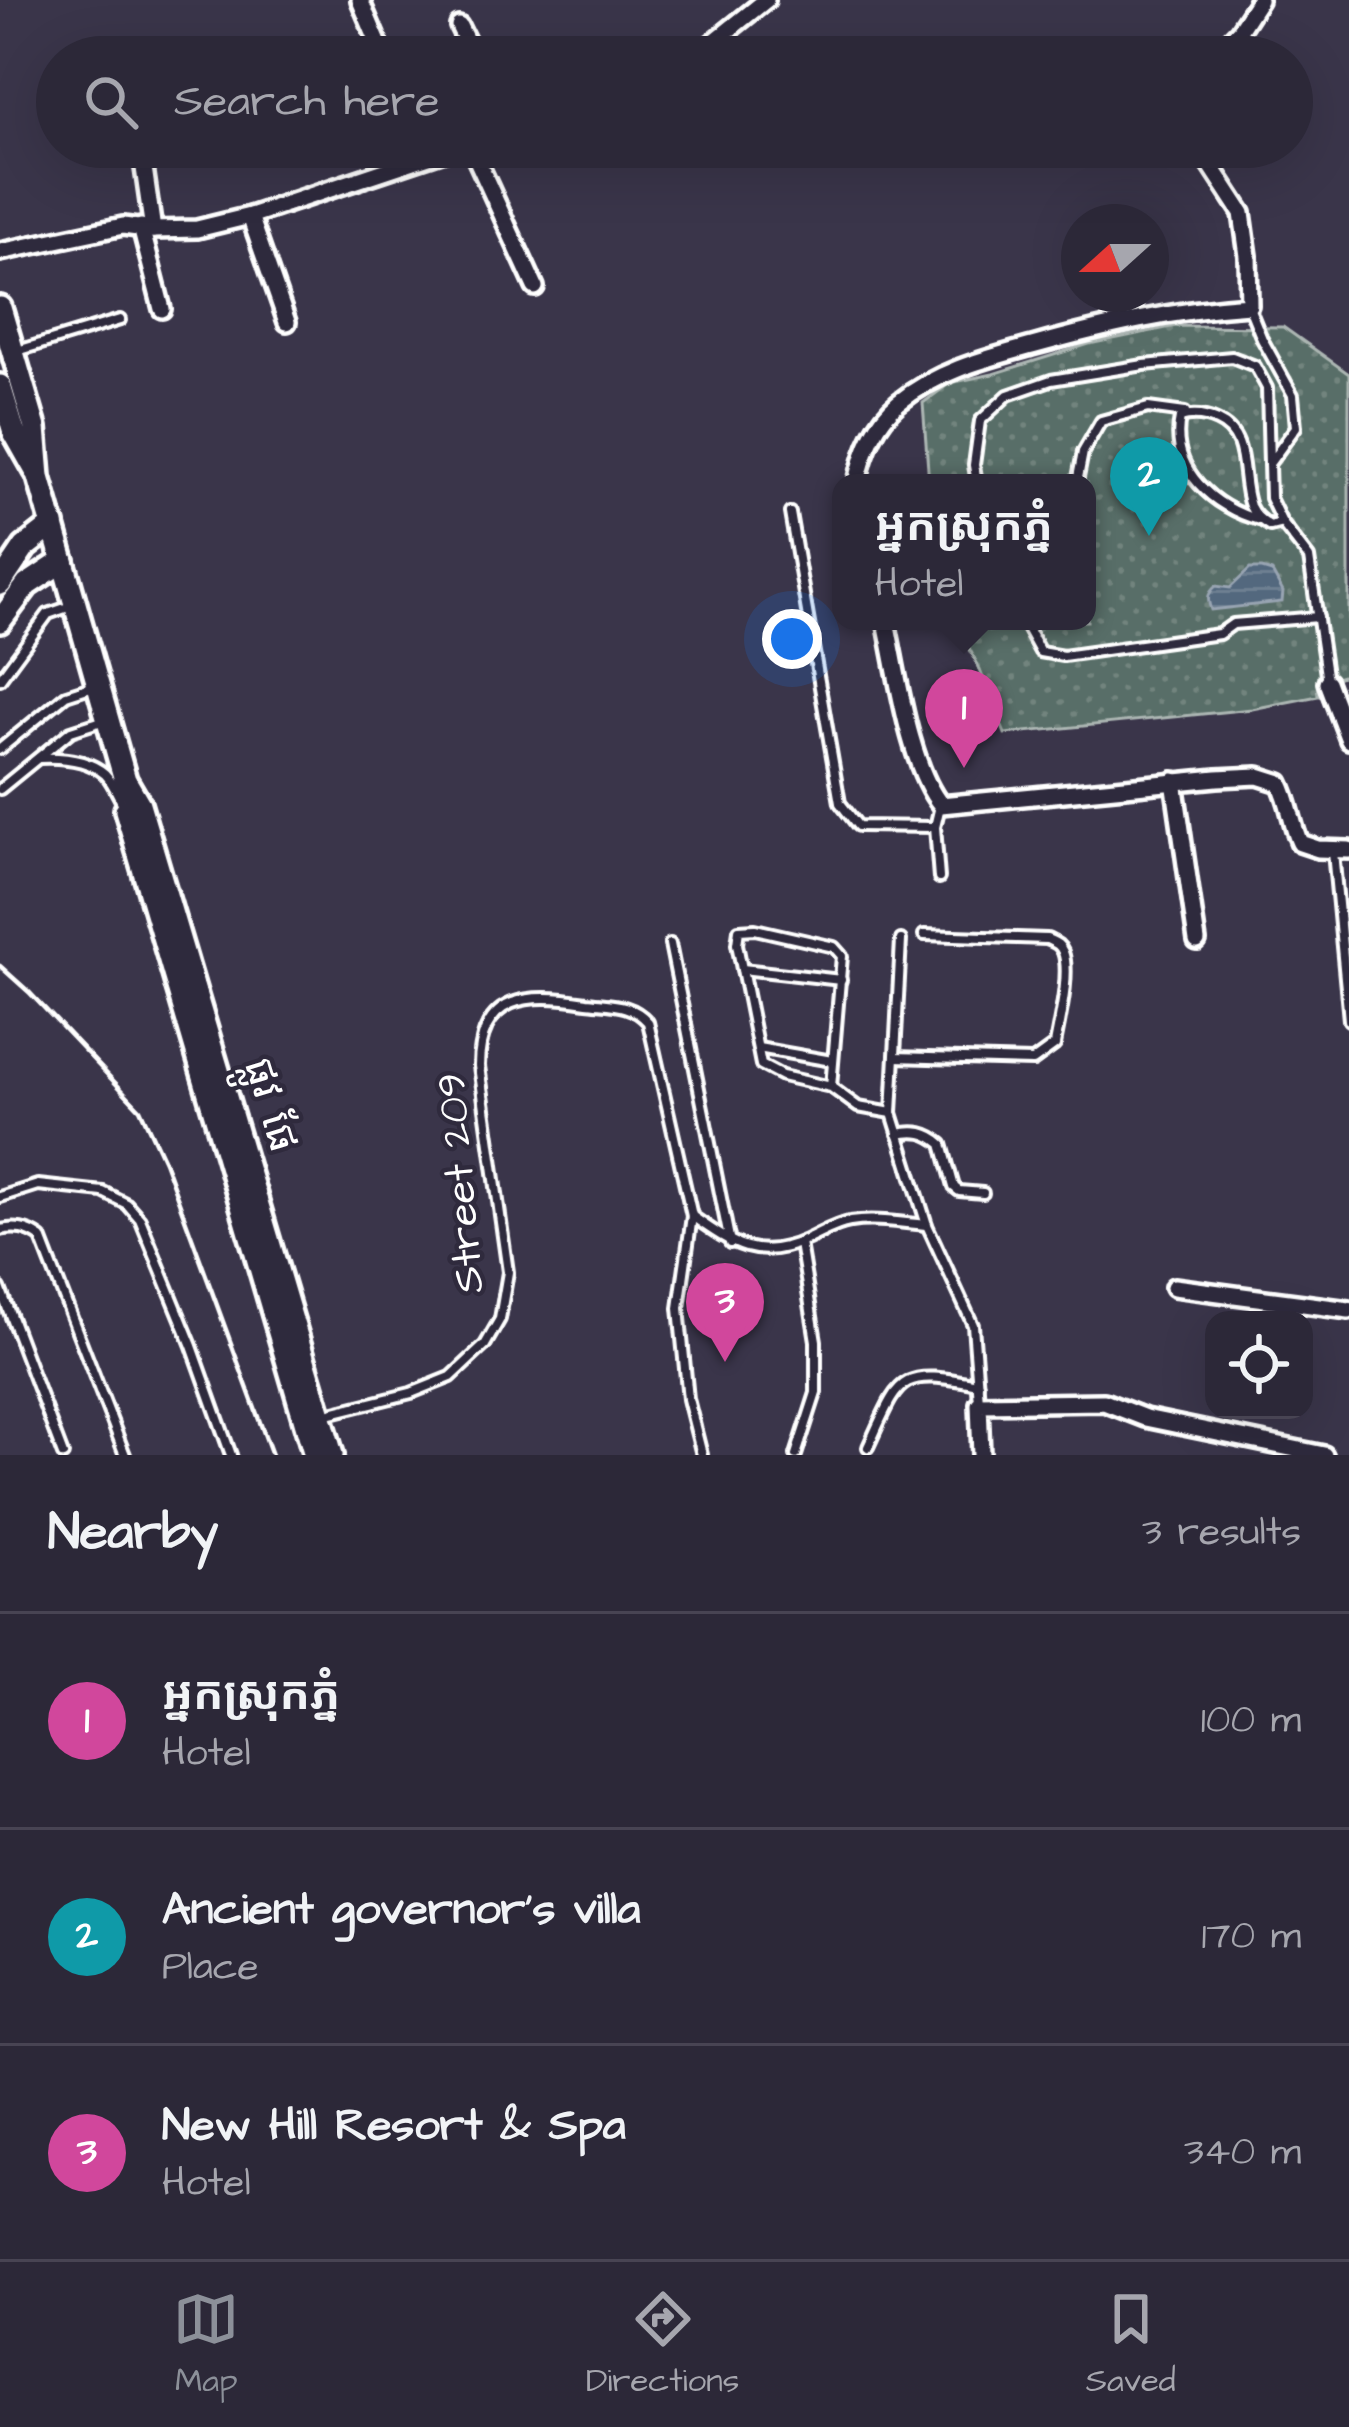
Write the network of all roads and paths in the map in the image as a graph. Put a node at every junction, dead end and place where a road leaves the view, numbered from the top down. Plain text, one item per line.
1 (360, 0) edge
2 (766, 0) edge
3 (1259, 0) edge
4 (459, 26) dead end
5 (375, 36) edge
6 (464, 36) edge
7 (721, 36) edge
8 (1234, 36) edge
9 (143, 168) edge
10 (381, 168) edge
11 (481, 168) edge
12 (1212, 168) edge
13 (250, 216) junction
14 (147, 228) junction
15 (0, 252) edge
16 (535, 287) dead end
17 (1249, 305) junction
18 (0, 308) edge
19 (162, 309) dead end
20 (120, 320) dead end
21 (287, 322) dead end
22 (13, 352) junction
23 (0, 386) edge
24 (1192, 414) junction
25 (1269, 464) junction
26 (859, 474) edge
27 (976, 474) edge
28 (1079, 474) edge
29 (39, 477) junction
30 (790, 513) dead end
31 (1259, 520) junction
32 (1282, 523) junction
33 (53, 525) junction
34 (63, 561) junction
35 (0, 584) edge
36 (75, 604) junction
37 (1318, 616) junction
38 (0, 621) edge
39 (888, 630) edge
40 (1028, 630) edge
41 (0, 679) edge
42 (1327, 682) joint
43 (98, 685) junction
44 (108, 719) junction
45 (1349, 740) edge
46 (0, 749) edge
47 (38, 758) junction
48 (125, 780) junction
49 (1174, 781) junction
50 (0, 789) edge
51 (941, 805) junction
52 (125, 808) junction
53 (935, 827) junction
54 (1341, 850) edge
55 (939, 878) dead end
56 (924, 935) dead end
57 (901, 940) dead end
58 (1197, 941) dead end
59 (670, 944) dead end
60 (742, 969) junction
61 (841, 980) junction
62 (1348, 1020) edge
63 (758, 1048) junction
64 (895, 1057) junction
65 (832, 1060) junction
66 (831, 1087) junction
67 (892, 1113) junction
68 (898, 1135) junction
69 (982, 1193) dead end
70 (0, 1197) edge
71 (692, 1216) junction
72 (927, 1225) junction
73 (0, 1229) edge
74 (730, 1243) junction
75 (800, 1244) junction
76 (1174, 1287) dead end
77 (0, 1288) edge
78 (1349, 1310) edge
79 (978, 1384) junction
80 (979, 1404) junction
81 (322, 1415) junction
82 (868, 1447) dead end
83 (63, 1455) edge
84 (125, 1455) edge
85 (231, 1455) edge
86 (315, 1455) edge
87 (332, 1455) edge
88 (702, 1455) edge
89 (796, 1455) edge
90 (981, 1455) edge
91 (1324, 1455) edge

1 - 5 street
2 - 7 street
3 - 8 street
4 - 6 street
9 - 14 street
10 - 13 street
11 - 16 street
12 - 17 street
13 - 14 street
13 - 21 street
14 - 15 street
14 - 19 street
17 - 25 lane
17 - 26 street
18 - 22 street, ផ្លូវ ផែ
20 - 22 lane
22 - 29 street, ផ្លូវ ផែ
23 - 29 street, ផ្លូវ ផែ
24 - 28 lane
24 - 31 lane
24 - 31 lane
25 - 27 lane
25 - 32 lane
29 - 33 street, ផ្លូវ ផែ
30 - 53 lane
31 - 32 lane
32 - 37 lane
33 - 34 street, ផ្លូវ ផែ
33 - 35 street
34 - 36 street, ផ្លូវ ផែ
34 - 38 street
36 - 41 lane
36 - 43 street, ផ្លូវ ផែ
37 - 40 lane
37 - 42 lane
39 - 51 street
42 - 45 street
43 - 44 street, ផ្លូវ ផែ
43 - 46 lane
44 - 47 lane
44 - 48 street, ផ្លូវ ផែ
47 - 50 lane
47 - 52 lane
48 - 52 street, ផ្លូវ ផែ
48 - 81 street, ផ្លូវ ផែ
49 - 51 street
49 - 54 street
49 - 58 street
51 - 53 lane
52 - 86 street, ផ្លូវ ផែ
53 - 55 lane
54 - 62 lane
56 - 64 lane
57 - 64 lane
59 - 74 lane
60 - 61 lane
60 - 61 lane
60 - 63 lane
61 - 65 lane
63 - 65 lane
63 - 66 lane
64 - 67 lane
65 - 66 lane
66 - 67 lane
67 - 68 lane
68 - 69 lane
68 - 72 lane
70 - 85 lane
71 - 74 lane
71 - 81 lane, Street 209
71 - 88 lane
72 - 75 lane
72 - 79 lane
73 - 84 lane
74 - 75 lane
75 - 89 lane
76 - 78 street
77 - 83 lane
79 - 80 lane
79 - 82 lane
80 - 90 street
80 - 91 street
81 - 87 street, ផ្លូវ ផែ

